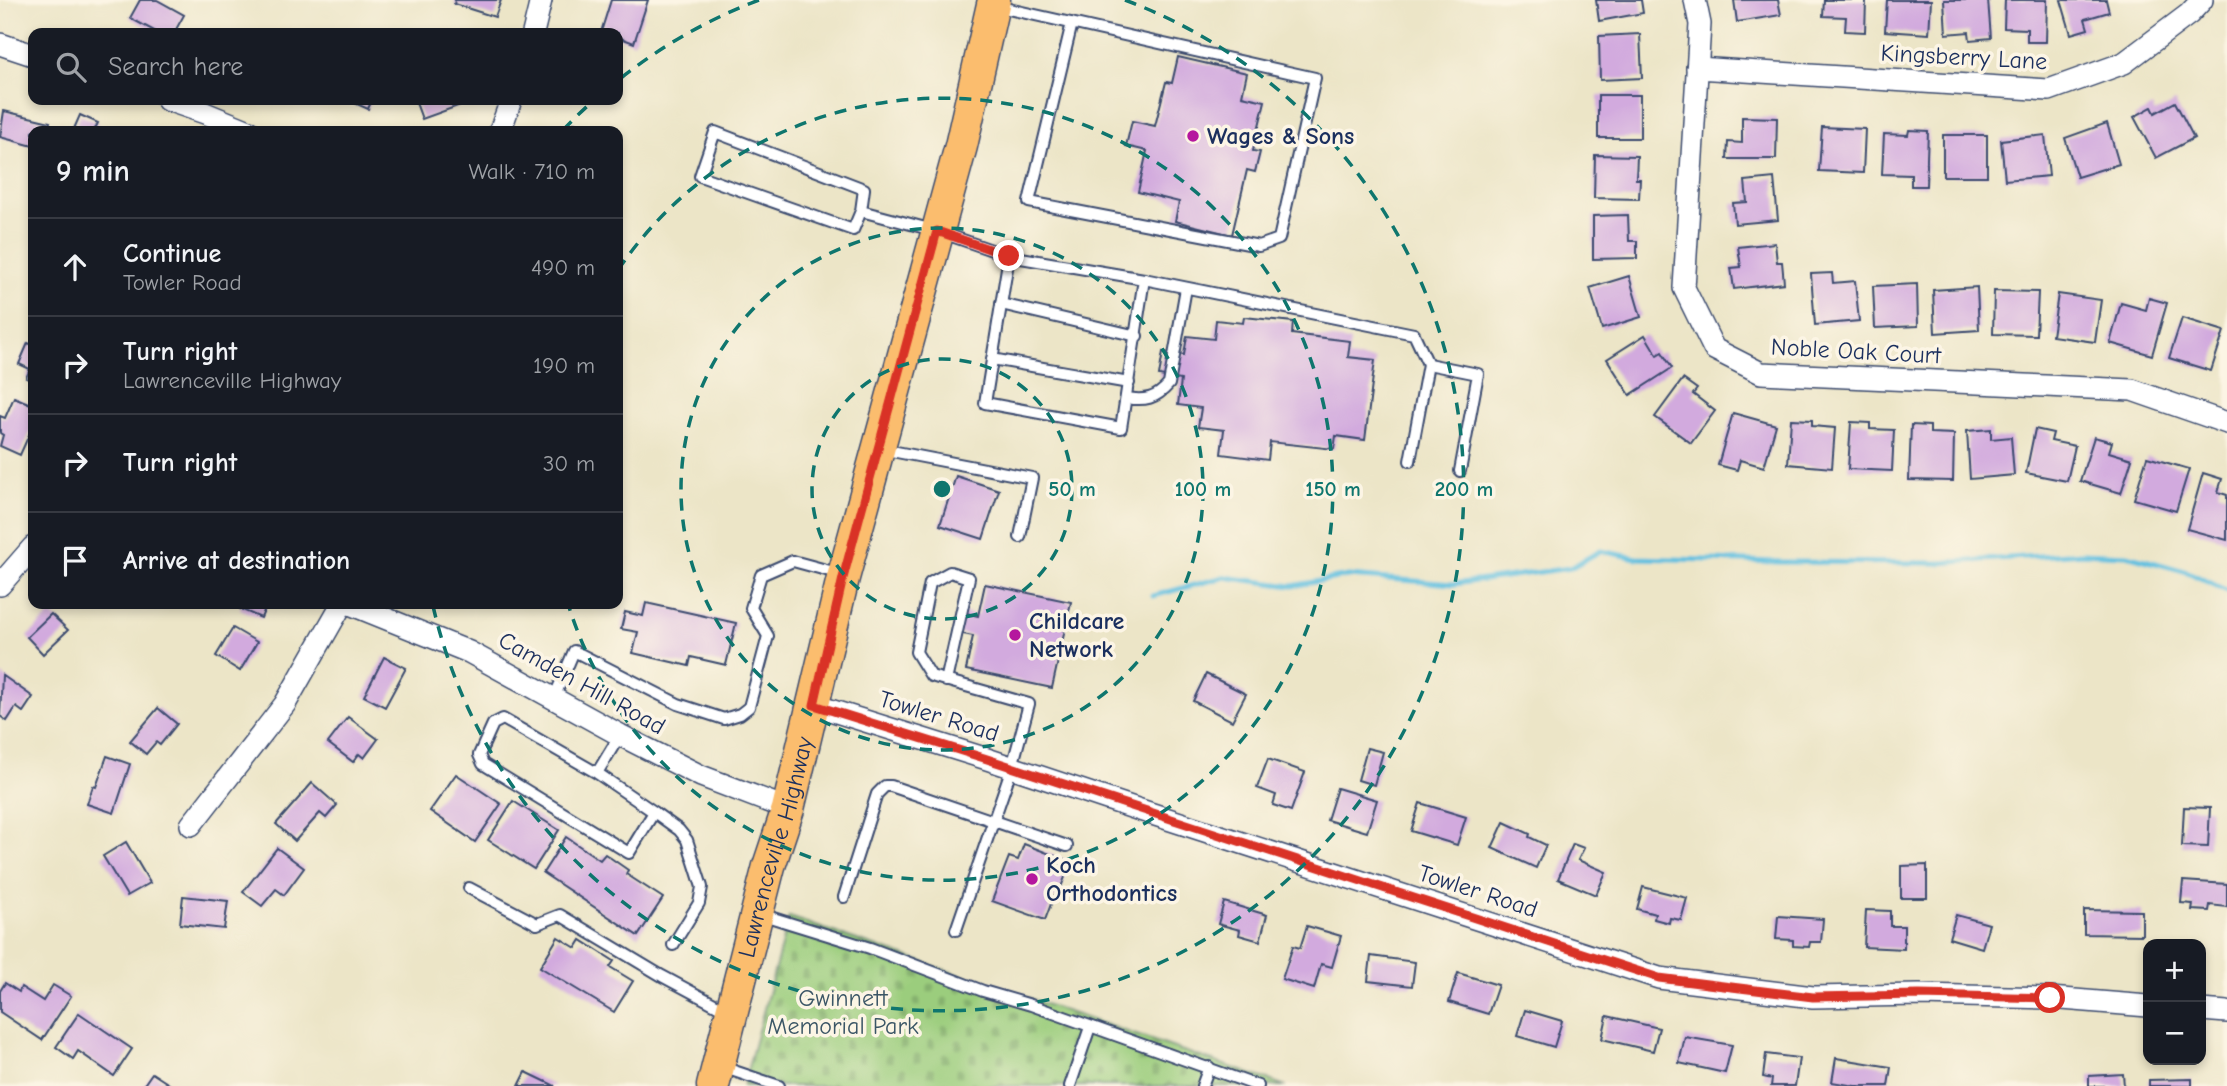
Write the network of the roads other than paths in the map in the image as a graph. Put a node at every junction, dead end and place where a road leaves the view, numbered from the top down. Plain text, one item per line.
1 (541, 0) edge
2 (1695, 0) edge
3 (2202, 0) edge
4 (993, 3) edge
5 (1072, 23) junction
6 (534, 28) edge
7 (0, 44) edge
8 (28, 53) edge
9 (1697, 68) junction
10 (175, 105) edge
11 (509, 105) edge
12 (202, 122) edge
13 (223, 126) edge
14 (501, 126) edge
15 (861, 211) junction
16 (937, 231) junction
17 (1009, 256) junction
18 (1144, 279) junction
19 (1186, 288) junction
20 (1001, 304) junction
21 (1137, 336) junction
22 (992, 359) junction
23 (1428, 364) junction
24 (1129, 383) junction
25 (1126, 398) junction
26 (2227, 423) edge
27 (878, 449) junction
28 (1410, 461) dead end
29 (1460, 471) dead end
30 (1020, 537) dead end
31 (28, 553) edge
32 (844, 574) junction
33 (0, 585) edge
34 (339, 609) edge
35 (362, 609) edge
36 (946, 681) junction
37 (554, 698) junction
38 (814, 705) junction
39 (620, 735) junction
40 (1012, 767) junction
41 (597, 773) junction
42 (788, 809) junction
43 (654, 811) junction
44 (993, 821) junction
45 (191, 825) dead end
46 (1067, 846) dead end
47 (468, 888) dead end
48 (844, 897) dead end
49 (757, 913) junction
50 (956, 930) dead end
51 (673, 944) dead end
52 (2143, 1006) edge
53 (2206, 1010) edge
54 (2227, 1012) edge
55 (732, 1013) junction
56 (1090, 1027) junction
57 (1209, 1067) junction
58 (716, 1080) edge
59 (779, 1086) edge
60 (1070, 1086) edge
61 (1202, 1086) edge
62 (1258, 1086) edge

1 - 6 street
2 - 9 street, Noble Oak Court
3 - 9 street, Kingsberry Lane
4 - 5 lane
4 - 16 main road, Lawrenceville Highway
5 - 5 lane
7 - 8 street
9 - 26 street, Noble Oak Court
10 - 12 street
11 - 14 street
12 - 13 street
15 - 15 lane
15 - 16 lane
16 - 17 lane
16 - 27 main road, Lawrenceville Highway
17 - 18 lane
17 - 20 lane
18 - 19 lane
18 - 21 lane
19 - 23 lane
19 - 25 lane
20 - 21 lane
20 - 22 lane
21 - 24 lane
22 - 24 lane
22 - 25 lane
23 - 28 lane
23 - 29 lane
24 - 25 lane
27 - 30 lane
27 - 32 main road, Lawrenceville Highway
31 - 33 street
32 - 37 lane
32 - 38 main road, Lawrenceville Highway
34 - 45 street
35 - 37 street, Camden Hill Road
36 - 36 lane
36 - 40 lane
37 - 39 street, Camden Hill Road
38 - 40 street, Towler Road
38 - 42 main road, Lawrenceville Highway
39 - 41 lane
39 - 42 street, Camden Hill Road
40 - 44 lane
40 - 52 street, Towler Road
41 - 43 lane
41 - 43 lane
42 - 49 main road, Lawrenceville Highway
43 - 51 lane
44 - 46 lane
44 - 48 lane
44 - 50 lane
47 - 55 lane
49 - 55 main road, Lawrenceville Highway
49 - 56 lane
53 - 54 street
55 - 58 main road, Lawrenceville Highway
56 - 57 lane
56 - 60 lane
57 - 61 lane
57 - 62 lane
58 - 59 lane

